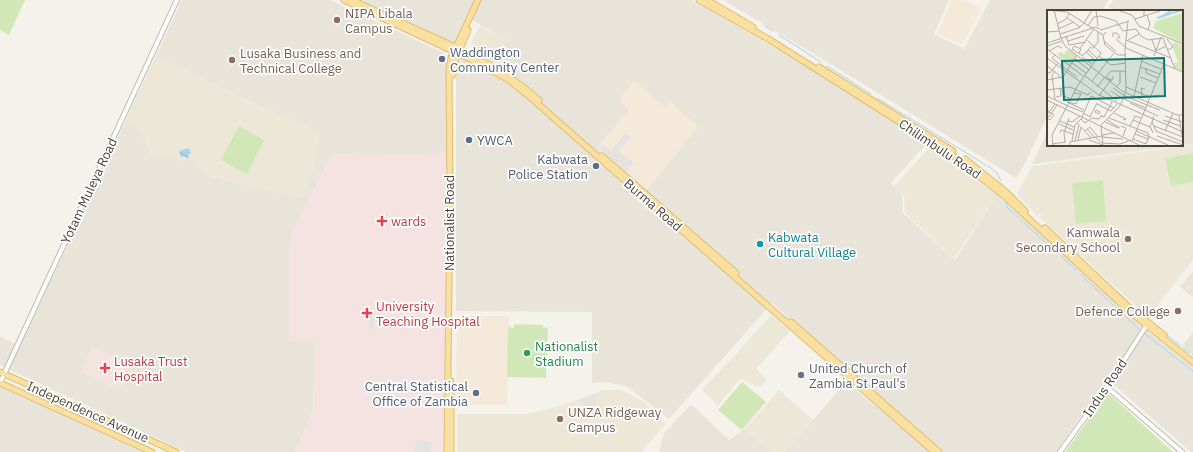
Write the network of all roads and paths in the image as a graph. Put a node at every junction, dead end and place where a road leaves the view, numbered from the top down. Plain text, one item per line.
1 (177, 0) edge
2 (344, 0) edge
3 (352, 0) edge
4 (478, 0) edge
5 (482, 0) edge
6 (699, 0) edge
7 (707, 0) edge
8 (462, 40) junction
9 (447, 43) junction
10 (440, 45) junction
11 (457, 50) junction
12 (467, 55) junction
13 (452, 65) junction
14 (1147, 324) junction
15 (1193, 358) edge
16 (1193, 362) edge
17 (2, 373) edge
18 (0, 383) edge
19 (1107, 387) junction
20 (88, 412) junction
21 (83, 421) junction
22 (140, 435) junction
23 (135, 444) junction
24 (152, 452) edge
25 (176, 452) edge
26 (447, 452) edge
27 (451, 452) edge
28 (934, 452) edge
29 (939, 452) edge
30 (1060, 452) edge
31 (1182, 452) edge

1 - 17 street, Yotam Muleya Road
2 - 10 main road, Burma Road
3 - 9 main road, Burma Road
4 - 8 main road, Nationalist Road
5 - 8 main road, Nationalist Road
6 - 14 main road, Chilimbulu Road
7 - 14 main road, Chilimbulu Road
8 - 9 main road
8 - 11 main road, Nationalist Road
8 - 12 main road
9 - 11 main road, Burma Road
10 - 11 main road, Burma Road
10 - 13 main road
11 - 12 main road, Burma Road
11 - 13 main road, Nationalist Road
12 - 13 main road
12 - 28 main road, Burma Road
12 - 29 main road, Burma Road
13 - 26 main road, Nationalist Road
13 - 27 main road, Nationalist Road
14 - 15 main road, Chilimbulu Road
14 - 16 main road, Chilimbulu Road
14 - 19 street, Indus Road
17 - 18 street, Yotam Muleya Road
17 - 20 main road, Independence Avenue
18 - 21 main road, Independence Avenue
19 - 30 street, Indus Road
19 - 31 street
20 - 21 main road
20 - 22 main road, Independence Avenue
21 - 23 main road, Independence Avenue
22 - 23 main road
22 - 25 main road, Independence Avenue
23 - 24 main road, Independence Avenue

